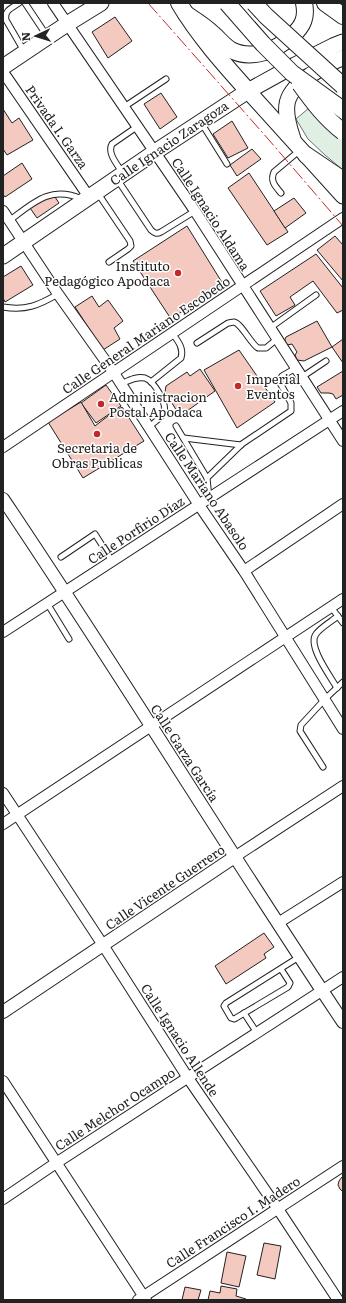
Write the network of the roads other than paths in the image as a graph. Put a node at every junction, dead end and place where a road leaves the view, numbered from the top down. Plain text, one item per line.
1 (19, 3) edge
2 (25, 3) edge
3 (54, 3) edge
4 (101, 3) edge
5 (227, 3) edge
6 (254, 3) edge
7 (304, 3) edge
8 (182, 9) edge
9 (67, 24) junction
10 (48, 37) junction
11 (343, 42) edge
12 (25, 52) junction
13 (343, 58) edge
14 (316, 63) junction
15 (3, 67) edge
16 (3, 72) edge
17 (292, 73) junction
18 (343, 77) edge
19 (166, 79) dead end
20 (343, 86) edge
21 (248, 91) junction
22 (124, 107) junction
23 (343, 110) edge
24 (200, 122) junction
25 (138, 126) junction
26 (343, 132) edge
27 (300, 150) junction
28 (155, 152) junction
29 (227, 164) dead end
30 (120, 176) junction
31 (343, 180) edge
32 (281, 193) dead end
33 (90, 196) junction
34 (343, 196) edge
35 (195, 211) junction
36 (3, 212) edge
37 (343, 218) edge
38 (9, 221) junction
39 (24, 243) junction
40 (3, 256) edge
41 (109, 262) dead end
42 (243, 286) junction
43 (58, 294) junction
44 (316, 295) dead end
45 (3, 307) edge
46 (270, 328) junction
47 (172, 333) junction
48 (277, 339) junction
49 (197, 343) dead end
50 (326, 361) dead end
51 (296, 368) junction
52 (114, 373) junction
53 (302, 377) junction
54 (151, 382) junction
55 (121, 384) junction
56 (343, 411) edge
57 (329, 420) junction
58 (176, 426) dead end
59 (149, 427) junction
60 (184, 438) junction
61 (343, 441) edge
62 (241, 445) junction
63 (3, 446) edge
64 (207, 478) junction
65 (209, 498) junction
66 (3, 499) edge
67 (343, 504) edge
68 (199, 505) junction
69 (61, 557) dead end
70 (112, 561) junction
71 (244, 570) junction
72 (65, 591) junction
73 (343, 599) edge
74 (47, 603) junction
75 (331, 607) junction
76 (338, 616) junction
77 (343, 622) edge
78 (3, 632) edge
79 (286, 637) junction
80 (69, 639) dead end
81 (343, 682) edge
82 (337, 688) junction
83 (325, 699) junction
84 (150, 726) junction
85 (343, 729) edge
86 (323, 767) dead end
87 (343, 786) edge
88 (3, 793) edge
89 (17, 814) junction
90 (3, 824) edge
91 (236, 856) junction
92 (343, 882) edge
93 (278, 923) junction
94 (103, 945) junction
95 (300, 956) junction
96 (281, 969) junction
97 (343, 977) edge
98 (322, 990) junction
99 (3, 1012) edge
100 (244, 1013) junction
101 (343, 1022) edge
102 (257, 1033) junction
103 (188, 1078) junction
104 (3, 1082) edge
105 (56, 1163) junction
106 (343, 1166) edge
107 (3, 1199) edge
108 (278, 1209) junction
109 (142, 1299) edge
110 (338, 1300) edge

1 - 12 lane
2 - 10 lane
3 - 9 street, Calle Ignacio Aldama
4 - 9 main road
5 - 17 highway, bridge
6 - 14 highway, bridge
7 - 8 highway
8 - 21 highway
9 - 10 main road
9 - 22 street, Calle Ignacio Aldama
10 - 12 main road
11 - 21 main road, Calle Ignacio Zaragoza
12 - 15 main road
13 - 27 main road
14 - 18 highway, bridge
14 - 20 highway, bridge
16 - 33 street, Privada I. Garza
17 - 23 highway, bridge
17 - 26 highway, bridge
19 - 22 lane
21 - 24 main road, Calle Ignacio Zaragoza
21 - 27 main road
22 - 25 street, Calle Ignacio Aldama
24 - 28 main road, Calle Ignacio Zaragoza
24 - 29 lane
25 - 28 street, Calle Ignacio Aldama
25 - 30 lane
27 - 31 highway
27 - 32 lane
27 - 34 main road
28 - 30 main road, Calle Ignacio Zaragoza
28 - 35 street, Calle Ignacio Aldama
30 - 33 main road, Calle Ignacio Zaragoza
30 - 35 lane
33 - 38 lane
33 - 39 main road, Calle Ignacio Zaragoza
33 - 41 lane
35 - 42 street, Calle Ignacio Aldama
36 - 38 street, Calle Mariano Abasolo
37 - 42 street, Calle General Mariano Escobedo
38 - 39 street, Calle Mariano Abasolo
39 - 40 main road, Calle Ignacio Zaragoza
39 - 43 street, Calle Mariano Abasolo
42 - 46 street, Calle Ignacio Aldama
42 - 47 street, Calle General Mariano Escobedo
43 - 45 lane
43 - 52 street, Calle Mariano Abasolo
44 - 46 lane
46 - 48 street, Calle Ignacio Aldama
47 - 52 street, Calle General Mariano Escobedo
47 - 54 lane
48 - 49 lane
48 - 51 street, Calle Ignacio Aldama
50 - 53 lane
51 - 53 street, Calle Ignacio Aldama
51 - 62 lane
52 - 55 street, Calle Mariano Abasolo
52 - 63 street, Calle General Mariano Escobedo
53 - 57 street, Calle Ignacio Aldama
54 - 55 lane
54 - 59 lane
55 - 59 street, Calle Mariano Abasolo
56 - 57 street, Calle Porfirio Díaz
57 - 61 street, Calle Ignacio Aldama
57 - 65 street, Calle Porfirio Díaz
58 - 60 lane
59 - 68 street, Calle Mariano Abasolo
60 - 62 lane
60 - 64 lane
62 - 64 lane
64 - 65 lane
65 - 68 street, Calle Porfirio Díaz
66 - 72 street, Calle Garza García
67 - 71 street
68 - 70 street, Calle Porfirio Díaz
68 - 71 street, Calle Mariano Abasolo
69 - 70 lane
70 - 72 street, Calle Porfirio Díaz
71 - 79 street, Calle Mariano Abasolo
72 - 74 street, Calle Porfirio Díaz
72 - 84 street, Calle Garza García
73 - 75 street
74 - 78 street, Calle Porfirio Díaz
74 - 80 lane
75 - 76 lane
75 - 79 street
76 - 77 lane
76 - 82 lane
79 - 83 street, Calle Mariano Abasolo
79 - 84 street
81 - 82 lane
82 - 83 lane
83 - 85 street, Calle Mariano Abasolo
83 - 86 lane
84 - 89 street
84 - 91 street, Calle Garza García
87 - 91 street, Calle Vicente Guerrero
88 - 89 street, Calle Ignacio Allende
89 - 90 street
89 - 94 street, Calle Ignacio Allende
91 - 93 street, Calle Garza García
91 - 94 street, Calle Vicente Guerrero
92 - 93 street
93 - 95 street, Calle Garza García
94 - 99 street, Calle Vicente Guerrero
94 - 103 street, Calle Ignacio Allende
95 - 96 lane
95 - 98 street, Calle Garza García
96 - 100 lane
96 - 100 lane
97 - 98 street, Calle Melchor Ocampo
98 - 101 street, Calle Garza García
98 - 102 street, Calle Melchor Ocampo
100 - 102 lane
102 - 103 street, Calle Melchor Ocampo
103 - 105 street, Calle Melchor Ocampo
103 - 108 street, Calle Ignacio Allende
104 - 105 street
105 - 107 street, Calle Melchor Ocampo
105 - 109 street
106 - 108 street, Calle Francisco I. Madero
108 - 109 street, Calle Francisco I. Madero
108 - 110 street, Calle Ignacio Allende

